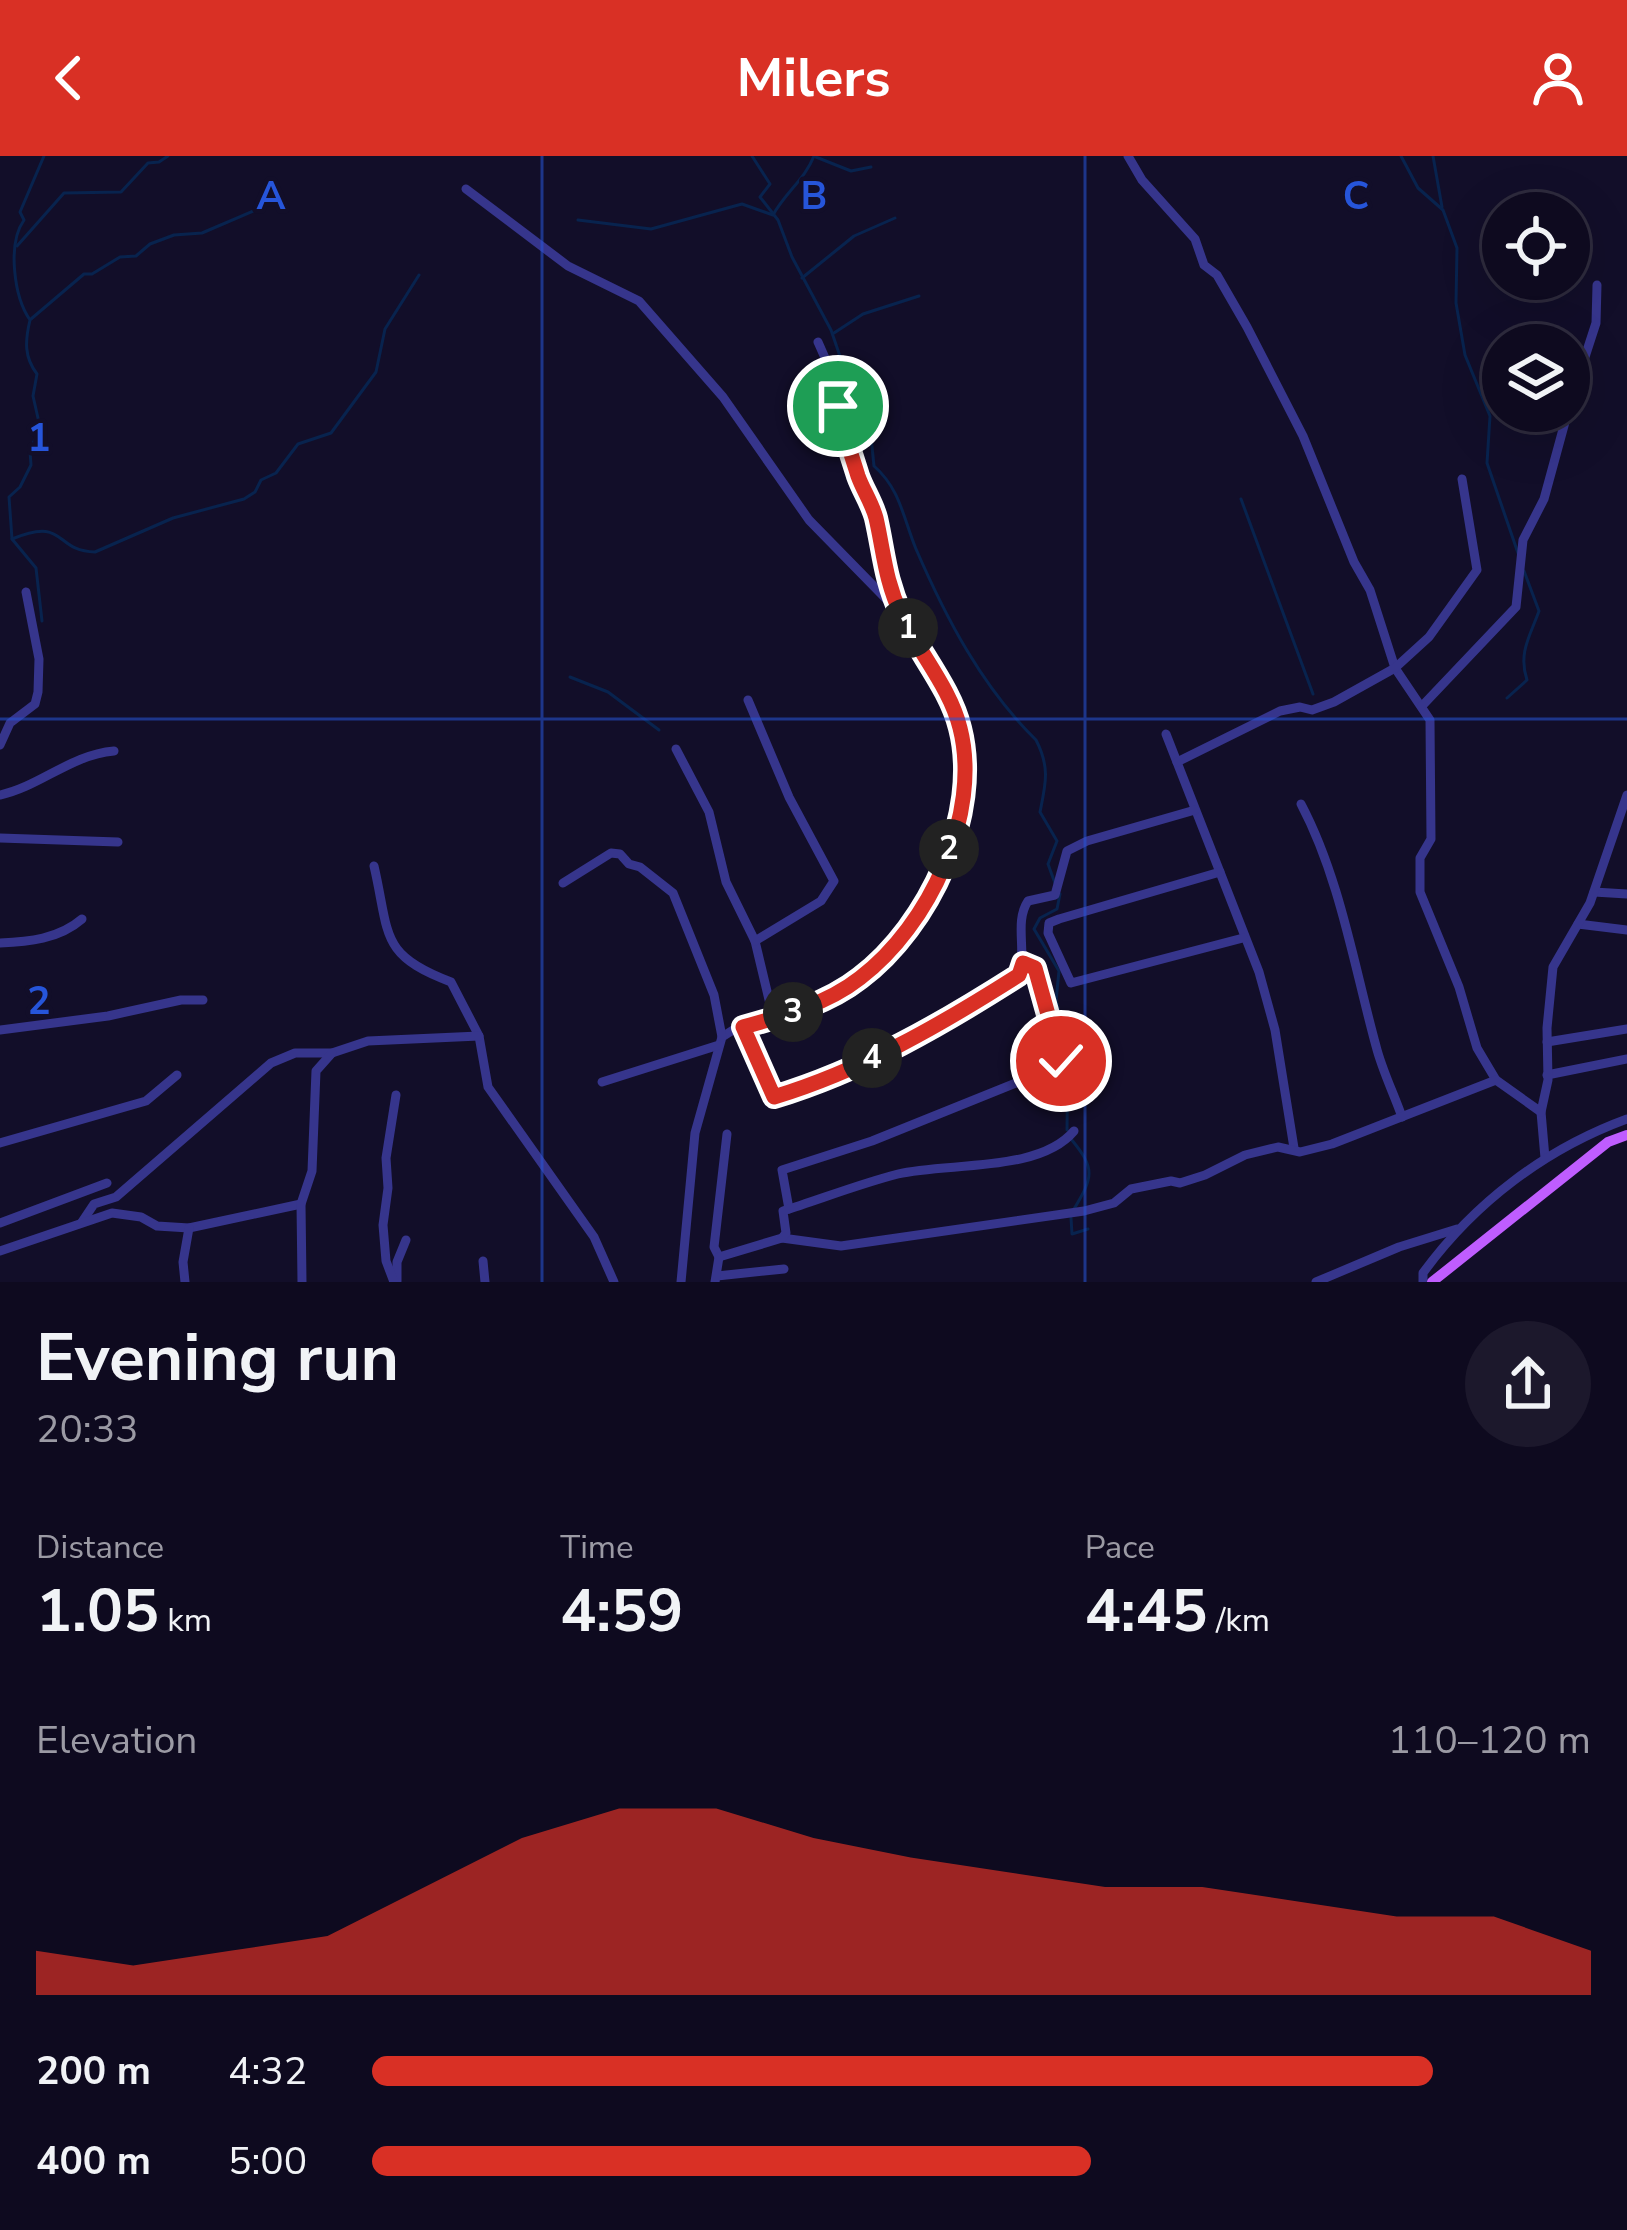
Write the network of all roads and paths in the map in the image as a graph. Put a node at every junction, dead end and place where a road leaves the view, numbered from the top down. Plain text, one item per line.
1 (1128, 156) edge
2 (466, 189) dead end
3 (1597, 285) dead end
4 (1590, 341) edge
5 (818, 342) dead end
6 (1562, 432) edge
7 (1462, 479) dead end
8 (26, 592) dead end
9 (900, 613) junction
10 (1395, 668) junction
11 (748, 700) dead end
12 (1422, 706) junction
13 (1166, 734) dead end
14 (0, 745) edge
15 (676, 749) dead end
16 (114, 751) dead end
17 (1177, 762) junction
18 (0, 795) edge
19 (1627, 795) edge
20 (1301, 804) dead end
21 (1195, 810) junction
22 (0, 838) edge
23 (118, 842) dead end
24 (374, 866) dead end
25 (1220, 872) junction
26 (563, 883) dead end
27 (1594, 892) junction
28 (1627, 894) edge
29 (82, 920) dead end
30 (1578, 924) junction
31 (1627, 930) edge
32 (1243, 938) junction
33 (755, 941) junction
34 (0, 944) edge
35 (1023, 963) junction
36 (203, 1000) dead end
37 (768, 1020) junction
38 (743, 1027) junction
39 (1627, 1029) edge
40 (0, 1030) edge
41 (479, 1036) junction
42 (720, 1041) junction
43 (1547, 1042) junction
44 (332, 1053) junction
45 (1627, 1059) edge
46 (177, 1075) dead end
47 (1547, 1075) junction
48 (1496, 1080) junction
49 (602, 1082) dead end
50 (396, 1095) dead end
51 (1541, 1112) junction
52 (1402, 1117) junction
53 (1627, 1119) edge
54 (1074, 1131) dead end
55 (727, 1134) dead end
56 (1627, 1135) edge
57 (0, 1143) edge
58 (1294, 1148) junction
59 (1545, 1158) junction
60 (107, 1183) dead end
61 (302, 1204) junction
62 (790, 1209) junction
63 (82, 1222) junction
64 (0, 1223) edge
65 (189, 1228) junction
66 (1456, 1229) junction
67 (782, 1238) junction
68 (406, 1240) dead end
69 (0, 1251) edge
70 (718, 1257) junction
71 (483, 1261) dead end
72 (784, 1269) dead end
73 (716, 1279) edge
74 (185, 1282) edge
75 (302, 1282) edge
76 (395, 1282) edge
77 (485, 1282) edge
78 (614, 1282) edge
79 (681, 1282) edge
80 (1316, 1282) edge
81 (1428, 1282) edge

1 - 10 street
2 - 9 street
3 - 4 street
5 - 9 street
6 - 12 street
7 - 10 street
8 - 14 street
9 - 37 street
10 - 12 street
10 - 17 street
11 - 33 street
12 - 48 street
13 - 17 street
15 - 33 street
16 - 18 street
17 - 21 street
19 - 27 street
20 - 52 street
21 - 25 street
21 - 35 street
22 - 23 street
24 - 41 street
25 - 32 street
25 - 32 street
26 - 42 street
27 - 28 street
27 - 30 street
29 - 34 street
30 - 31 street
30 - 43 street
32 - 58 street
33 - 37 street
35 - 38 street
35 - 62 street
36 - 40 street
37 - 38 street
38 - 42 street
39 - 43 street
41 - 44 street
41 - 78 street
42 - 49 street
42 - 79 street
43 - 47 street
44 - 61 street
44 - 63 street
45 - 47 street
46 - 57 street
47 - 51 street
48 - 51 street
48 - 52 street
50 - 76 street
51 - 59 street
52 - 58 street
53 - 59 street
54 - 62 street
55 - 70 street
56 - 81 main road
58 - 67 street
59 - 66 street
60 - 64 street
61 - 65 street
61 - 75 street
62 - 67 street
63 - 65 street
63 - 69 street
65 - 74 street
66 - 80 street
66 - 81 street
67 - 70 street
68 - 76 street
70 - 73 street
71 - 77 street
72 - 73 street

